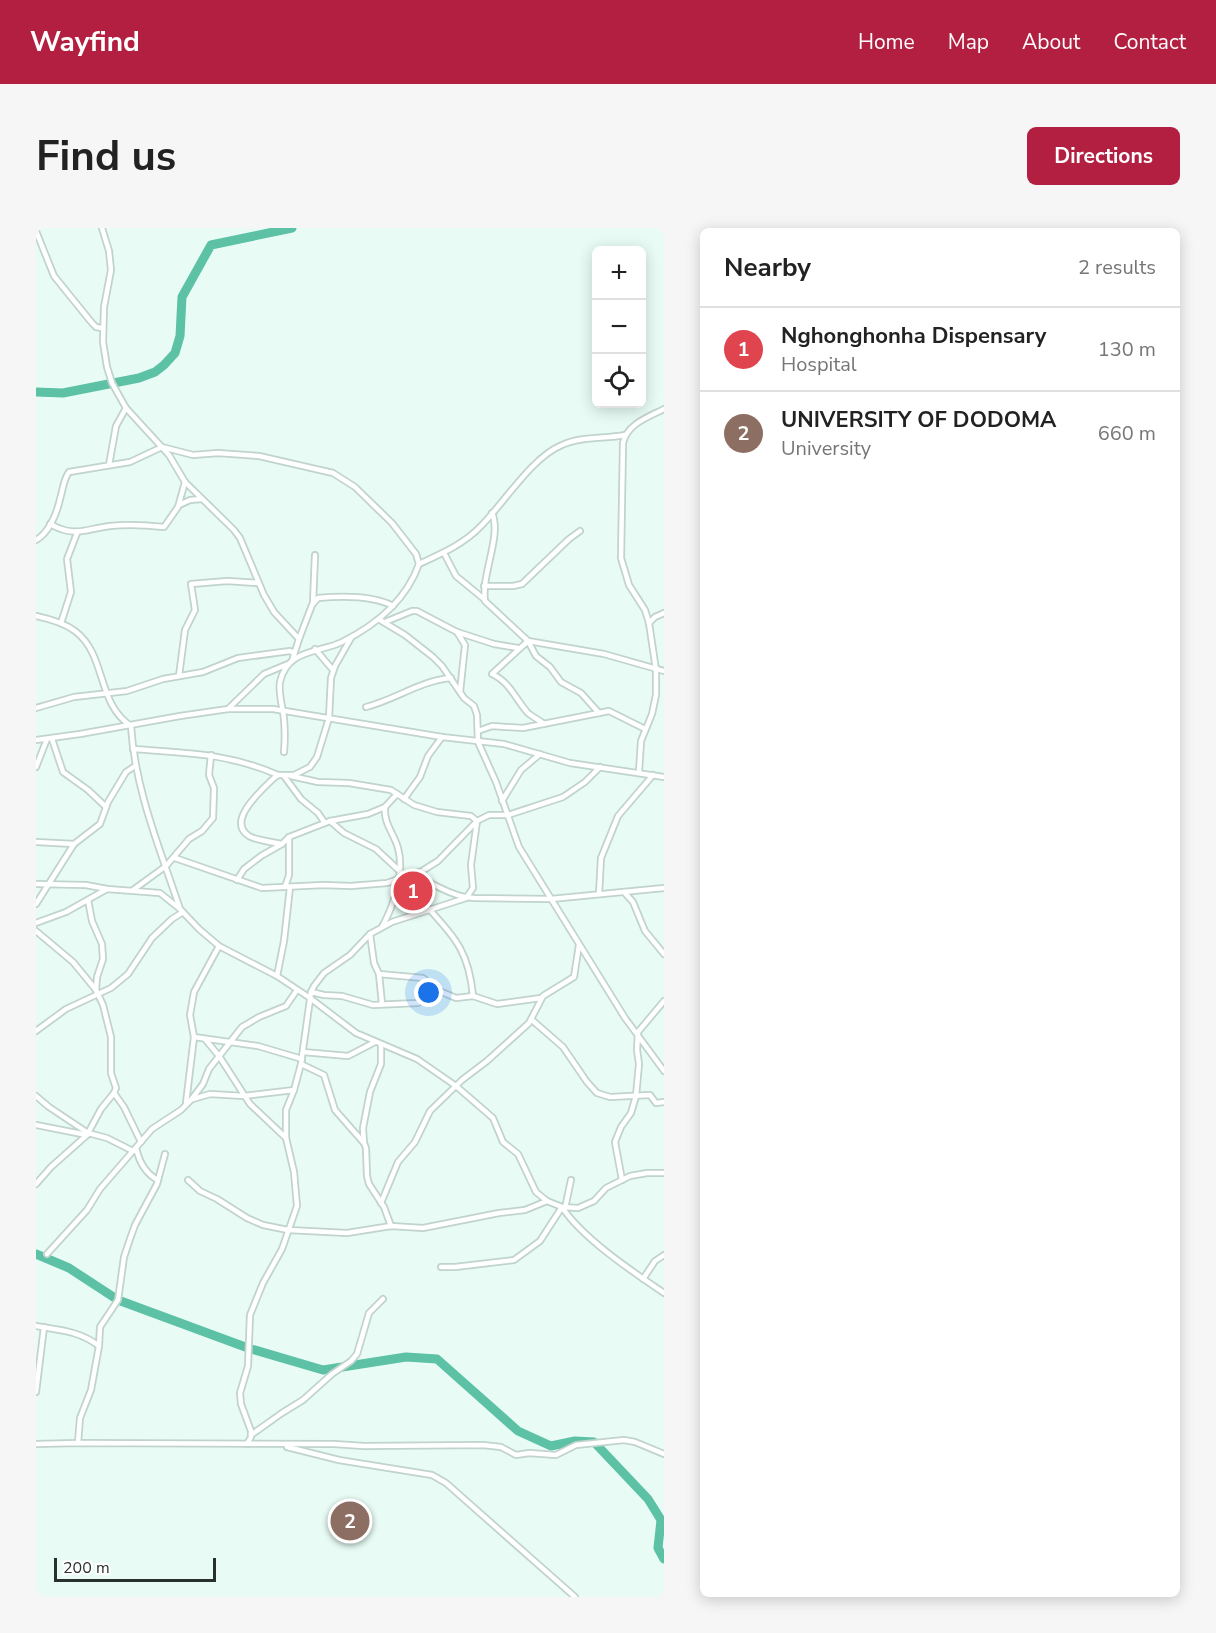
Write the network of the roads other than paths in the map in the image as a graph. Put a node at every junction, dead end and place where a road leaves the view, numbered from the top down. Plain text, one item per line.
1 (102, 228) edge
2 (36, 231) edge
3 (102, 328) junction
4 (126, 408) junction
5 (664, 409) edge
6 (625, 435) junction
7 (162, 447) junction
8 (109, 465) junction
9 (185, 482) junction
10 (203, 499) junction
11 (179, 505) junction
12 (492, 513) junction
13 (50, 524) junction
14 (580, 531) dead end
15 (77, 533) junction
16 (36, 540) edge
17 (444, 553) junction
18 (315, 555) dead end
19 (419, 564) junction
20 (258, 583) junction
21 (484, 586) junction
22 (484, 599) junction
23 (313, 604) junction
24 (393, 606) junction
25 (664, 612) edge
26 (36, 616) edge
27 (382, 621) junction
28 (649, 623) junction
29 (61, 624) junction
30 (457, 632) junction
31 (352, 637) junction
32 (299, 639) junction
33 (528, 641) junction
34 (518, 648) junction
35 (315, 649) junction
36 (294, 653) junction
37 (290, 663) junction
38 (333, 669) junction
39 (656, 670) junction
40 (664, 671) edge
41 (179, 676) junction
42 (451, 678) junction
43 (460, 692) junction
44 (107, 694) junction
45 (366, 707) dead end
46 (36, 708) edge
47 (228, 709) junction
48 (283, 710) junction
49 (599, 713) junction
50 (329, 718) junction
51 (544, 724) junction
52 (131, 726) junction
53 (645, 729) junction
54 (478, 731) junction
55 (442, 737) junction
56 (50, 739) junction
57 (36, 740) edge
58 (478, 742) junction
59 (133, 749) junction
60 (284, 752) dead end
61 (540, 754) junction
62 (211, 755) junction
63 (135, 766) junction
64 (36, 767) edge
65 (600, 767) junction
66 (639, 772) junction
67 (654, 774) junction
68 (281, 776) junction
69 (291, 776) junction
70 (664, 777) edge
71 (397, 794) junction
72 (404, 799) junction
73 (502, 801) junction
74 (106, 807) junction
75 (385, 807) junction
76 (508, 814) junction
77 (477, 821) junction
78 (328, 822) junction
79 (289, 837) junction
80 (36, 842) edge
81 (74, 844) junction
82 (282, 844) junction
83 (175, 858) junction
84 (166, 866) junction
85 (399, 869) junction
86 (413, 874) junction
87 (406, 877) junction
88 (399, 879) junction
89 (237, 880) junction
90 (36, 884) edge
91 (48, 885) junction
92 (287, 887) junction
93 (664, 888) edge
94 (108, 889) junction
95 (133, 890) junction
96 (624, 892) junction
97 (598, 894) junction
98 (466, 898) junction
99 (550, 898) junction
100 (88, 900) junction
101 (36, 904) edge
102 (429, 909) junction
103 (182, 910) junction
104 (36, 923) edge
105 (382, 927) junction
106 (36, 931) edge
107 (370, 934) junction
108 (579, 945) junction
109 (219, 946) junction
110 (664, 954) edge
111 (379, 974) junction
112 (277, 976) junction
113 (96, 990) junction
114 (297, 990) junction
115 (441, 992) junction
116 (99, 995) junction
117 (311, 995) junction
118 (473, 996) junction
119 (542, 998) junction
120 (664, 1001) edge
121 (382, 1004) junction
122 (532, 1020) junction
123 (36, 1031) edge
124 (194, 1037) junction
125 (638, 1037) junction
126 (205, 1039) junction
127 (229, 1043) junction
128 (378, 1043) junction
129 (303, 1052) junction
130 (219, 1056) junction
131 (301, 1062) junction
132 (664, 1071) edge
133 (456, 1086) junction
134 (294, 1090) junction
135 (114, 1093) junction
136 (36, 1096) edge
137 (244, 1096) junction
138 (636, 1096) junction
139 (191, 1100) junction
140 (664, 1102) edge
141 (186, 1105) junction
142 (36, 1125) edge
143 (88, 1134) junction
144 (286, 1138) junction
145 (141, 1142) junction
146 (364, 1143) junction
147 (135, 1150) junction
148 (165, 1154) dead end
149 (664, 1173) edge
150 (158, 1180) junction
151 (188, 1180) dead end
152 (571, 1180) dead end
153 (622, 1180) junction
154 (36, 1184) edge
155 (547, 1201) junction
156 (381, 1203) junction
157 (563, 1208) junction
158 (391, 1226) junction
159 (288, 1230) junction
160 (46, 1254) dead end
161 (664, 1255) edge
162 (441, 1267) dead end
163 (643, 1279) junction
164 (664, 1293) edge
165 (383, 1299) dead end
166 (36, 1326) edge
167 (44, 1327) junction
168 (99, 1346) junction
169 (36, 1392) edge
170 (251, 1434) junction
171 (78, 1443) junction
172 (36, 1444) edge
173 (247, 1444) junction
174 (279, 1445) junction
175 (664, 1454) edge
176 (575, 1597) edge

1 - 3 street
2 - 3 street
3 - 4 street
4 - 7 street
4 - 8 street
5 - 6 street
6 - 12 street
6 - 28 street
7 - 8 street
7 - 9 street
7 - 19 street
8 - 13 street
9 - 10 street
9 - 11 street
10 - 11 street
10 - 20 street
11 - 15 street
12 - 17 street
12 - 21 street
13 - 15 street
13 - 16 street
14 - 21 street
15 - 29 street
17 - 19 street
17 - 22 street
18 - 23 street
19 - 24 street
20 - 32 street
20 - 41 street
21 - 22 street
22 - 33 street
23 - 24 street
23 - 32 street
24 - 27 street
25 - 28 street
26 - 29 street
27 - 30 street
27 - 31 street
27 - 42 street
28 - 39 street
29 - 44 street
30 - 34 street
30 - 43 street
31 - 35 street
31 - 38 street
32 - 36 street
33 - 34 street
33 - 39 street
33 - 49 street
34 - 51 street
35 - 37 street
35 - 38 street
36 - 37 street
36 - 41 street
37 - 47 street
37 - 48 street
38 - 50 street
39 - 40 street
39 - 53 street
41 - 44 street
42 - 43 street
42 - 45 street
43 - 54 street
44 - 46 street
44 - 52 street
47 - 48 street
47 - 52 street
48 - 50 street
48 - 60 street
49 - 51 street
49 - 53 street
50 - 55 street
50 - 69 street
51 - 54 street
52 - 56 street
52 - 59 street
53 - 66 street
54 - 58 street
55 - 58 street
55 - 72 street
56 - 57 street
56 - 64 street
56 - 74 street
58 - 61 street
58 - 73 street
59 - 62 street
59 - 63 street
61 - 65 street
61 - 73 street
62 - 68 street
62 - 83 street
63 - 74 street
63 - 84 street
65 - 66 street
65 - 76 street
66 - 67 street
67 - 70 street
67 - 97 street
68 - 69 street
68 - 78 street
68 - 82 street
69 - 71 street
71 - 72 street
71 - 75 street
72 - 77 street
73 - 76 street
74 - 81 street
75 - 78 street
75 - 85 street
76 - 77 street
76 - 99 street
77 - 86 street
77 - 98 street
78 - 79 street
78 - 85 street
79 - 82 street
79 - 92 street
80 - 81 street
81 - 91 street
82 - 89 street
83 - 84 street
83 - 89 street
84 - 95 street
84 - 103 street
85 - 87 street
85 - 88 street
86 - 87 street
86 - 98 street
87 - 88 street
88 - 92 street
88 - 105 street
89 - 92 street
90 - 91 street
91 - 94 street
91 - 101 street
92 - 112 street
93 - 96 street
94 - 95 street
94 - 100 street
95 - 103 street
96 - 97 street
96 - 110 street
97 - 99 street
98 - 99 street
98 - 102 street
99 - 108 street
100 - 104 street
100 - 113 street
102 - 105 street
102 - 118 street
103 - 109 street
103 - 116 street
105 - 107 street
106 - 113 street
107 - 111 street
107 - 117 street
108 - 119 street
108 - 125 street
109 - 112 street
109 - 124 street
111 - 115 street
111 - 121 street
112 - 114 street
113 - 116 street
114 - 117 street
114 - 127 street
115 - 118 street
115 - 121 street
116 - 123 street
116 - 135 street
117 - 121 street
117 - 128 street
117 - 129 street
118 - 119 street
119 - 122 street
120 - 125 street
122 - 133 street
122 - 138 street
124 - 126 street
124 - 141 street
125 - 132 street
125 - 138 street
126 - 127 street
126 - 130 street
127 - 130 street
127 - 131 street
128 - 129 street
128 - 133 street
128 - 146 street
129 - 131 street
130 - 137 street
130 - 139 street
131 - 134 street
131 - 146 street
133 - 155 street
133 - 156 street
134 - 137 street
134 - 144 street
135 - 143 street
135 - 145 street
136 - 143 street
137 - 139 street
137 - 144 street
138 - 140 street
138 - 153 street
139 - 141 street
141 - 145 street
142 - 143 street
143 - 147 street
143 - 154 street
144 - 159 street
145 - 147 street
146 - 156 street
147 - 150 street
147 - 160 street
148 - 150 street
149 - 153 street
150 - 168 street
151 - 159 street
152 - 157 street
153 - 157 street
155 - 157 street
155 - 158 street
156 - 158 street
157 - 162 street
157 - 163 street
158 - 159 street
159 - 170 street
161 - 163 street
163 - 164 street
165 - 170 street
166 - 167 street
167 - 168 street
167 - 169 street
168 - 171 street
170 - 173 street
171 - 172 street
171 - 173 street
173 - 174 street
174 - 175 street
174 - 176 street

